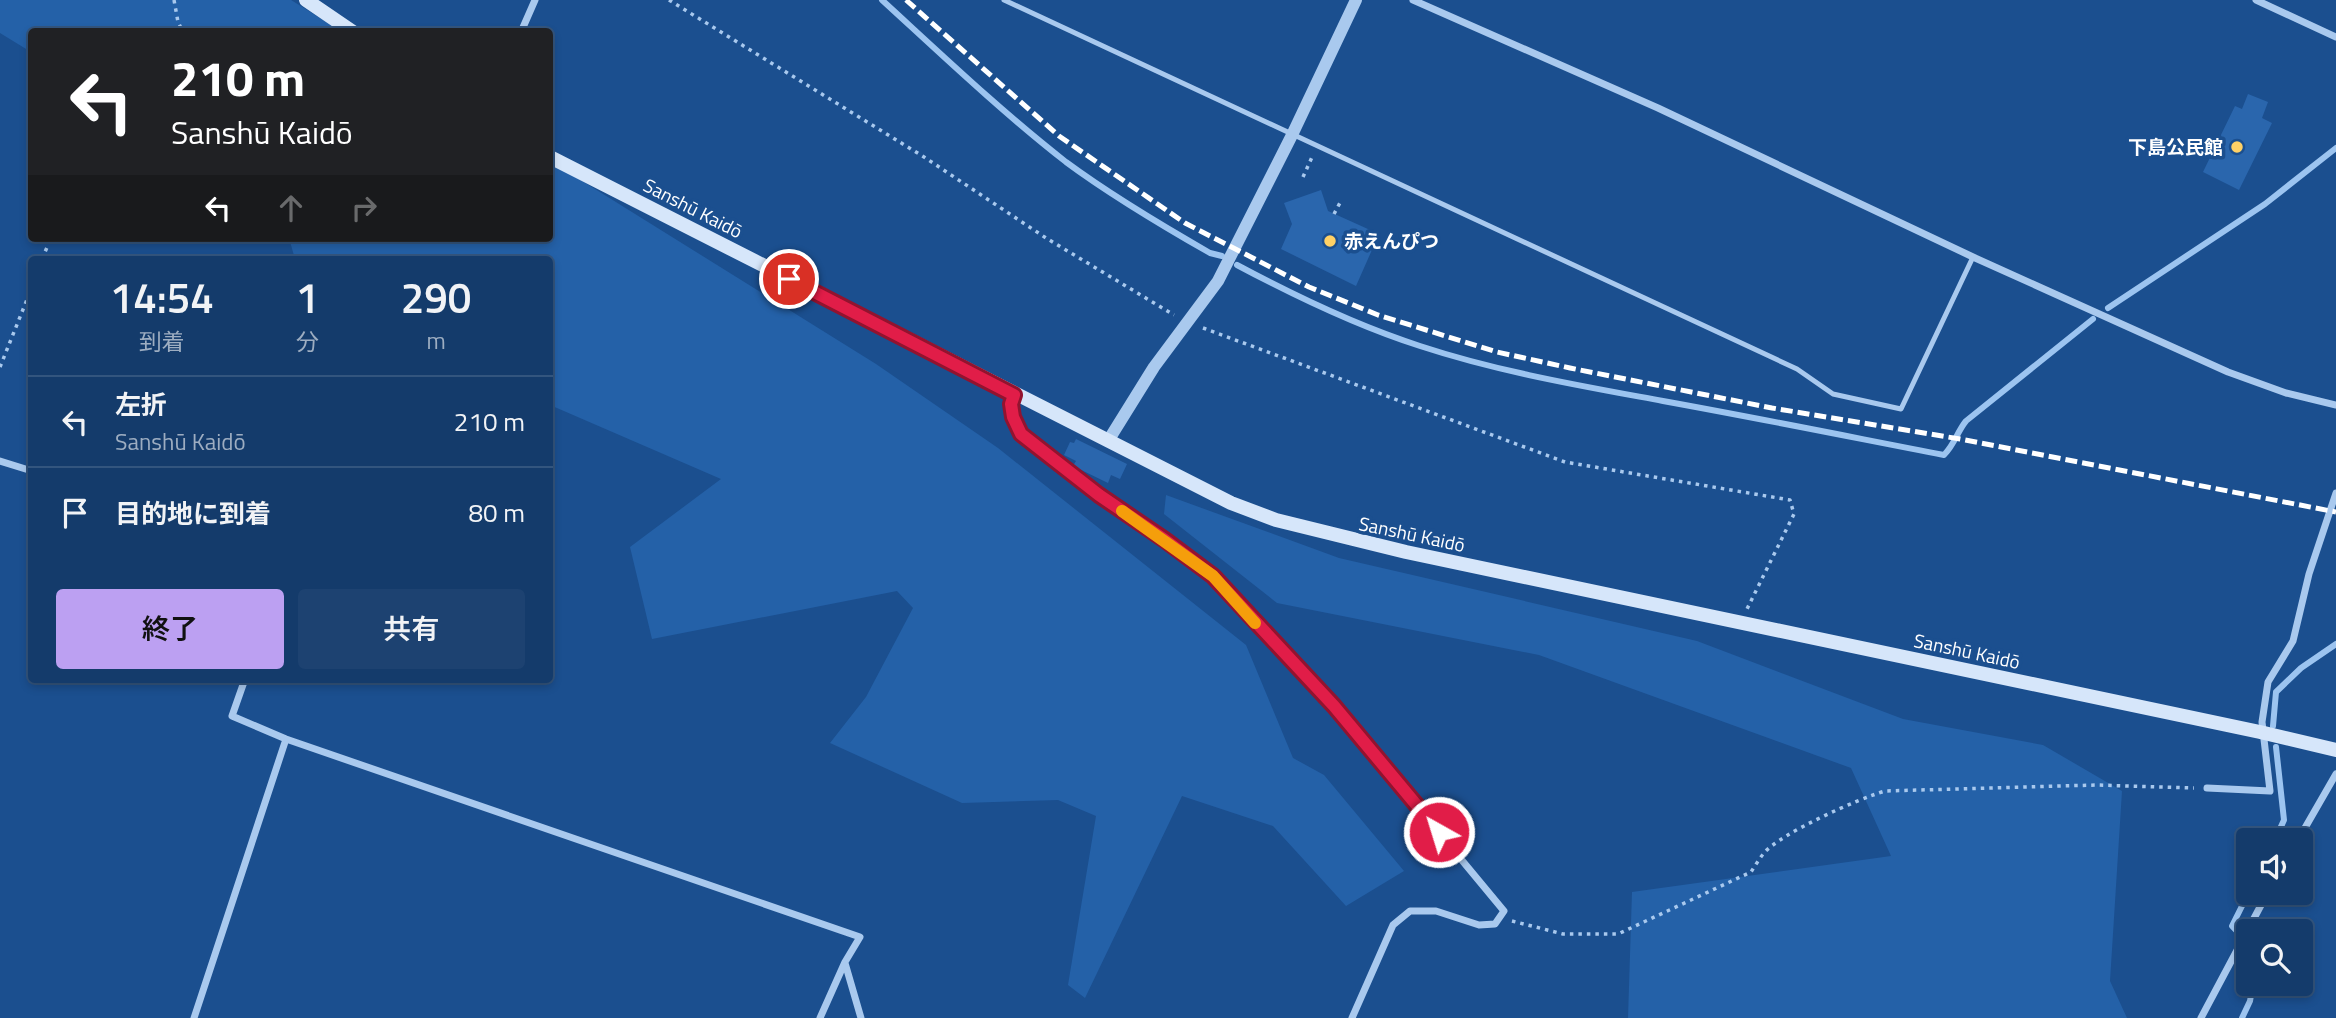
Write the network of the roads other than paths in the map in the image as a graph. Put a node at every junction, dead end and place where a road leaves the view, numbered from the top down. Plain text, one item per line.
1 (306, 0) edge
2 (535, 0) edge
3 (1004, 0) edge
4 (1356, 0) edge
5 (1413, 0) edge
6 (2256, 0) edge
7 (346, 28) edge
8 (523, 28) edge
9 (2336, 37) edge
10 (1292, 135) junction
11 (553, 159) edge
12 (1973, 257) junction
13 (1014, 395) junction
14 (2336, 405) edge
15 (1108, 441) junction
16 (0, 461) edge
17 (28, 470) edge
18 (2336, 493) edge
19 (244, 683) edge
20 (2263, 733) junction
21 (286, 739) junction
22 (2336, 750) edge
23 (2336, 774) edge
24 (2207, 788) road end
25 (2305, 828) edge
26 (2261, 905) edge
27 (845, 962) junction
28 (194, 1018) edge
29 (820, 1018) edge
30 (861, 1018) edge
31 (1352, 1018) edge
32 (2201, 1018) edge

1 - 7 main road
2 - 8 street
3 - 10 lane
4 - 10 street
5 - 12 street
6 - 9 street
10 - 12 lane
10 - 15 street
11 - 13 main road, Sanshū Kaidō
12 - 14 street
13 - 15 main road, Sanshū Kaidō
13 - 31 street
15 - 20 main road, Sanshū Kaidō
16 - 17 street
18 - 20 street
19 - 21 street
20 - 22 main road, Sanshū Kaidō
20 - 24 street
21 - 27 street
21 - 28 street
23 - 25 street
26 - 32 street
27 - 29 street
27 - 30 street

